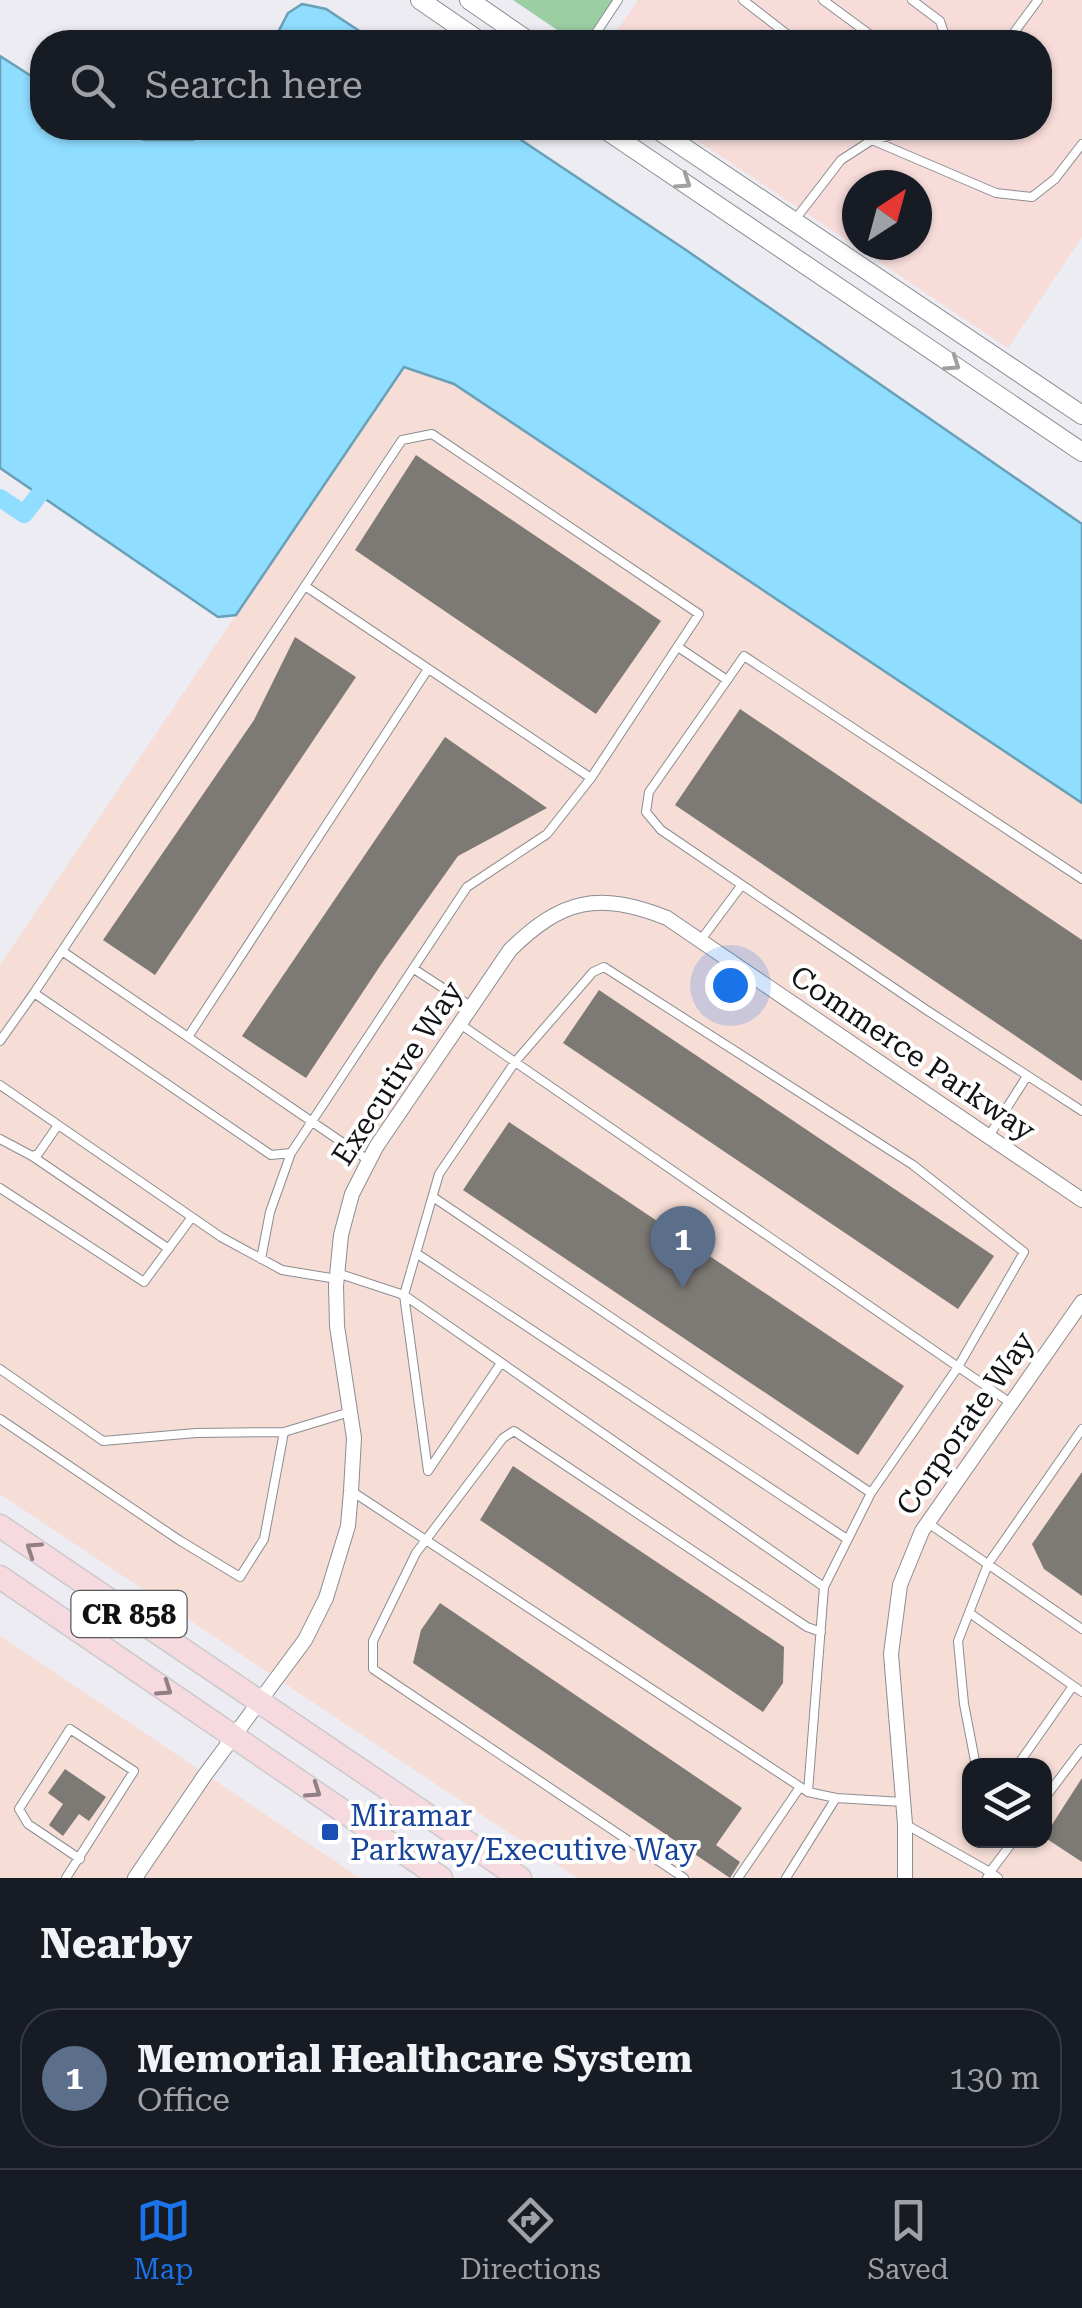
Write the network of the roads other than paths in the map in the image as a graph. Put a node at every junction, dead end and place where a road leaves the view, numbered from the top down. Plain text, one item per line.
1 (420, 0) edge
2 (468, 0) edge
3 (618, 0) edge
4 (742, 0) edge
5 (823, 0) edge
6 (912, 0) edge
7 (1038, 0) edge
8 (464, 30) edge
9 (512, 30) edge
10 (598, 30) edge
11 (781, 30) edge
12 (864, 30) edge
13 (943, 30) edge
14 (1016, 30) edge
15 (621, 140) edge
16 (673, 140) edge
17 (872, 140) joint
18 (1082, 144) edge
19 (794, 221) junction
20 (1082, 415) edge
21 (1082, 452) edge
22 (305, 586) junction
23 (678, 647) junction
24 (428, 669) junction
25 (727, 680) junction
26 (591, 778) junction
27 (1082, 880) edge
28 (741, 886) junction
29 (606, 901) joint
30 (700, 941) junction
31 (62, 952) junction
32 (414, 969) junction
33 (34, 993) junction
34 (472, 1007) junction
35 (460, 1024) junction
36 (188, 1037) junction
37 (0, 1041) edge
38 (515, 1062) junction
39 (1027, 1076) junction
40 (0, 1085) edge
41 (1082, 1111) edge
42 (312, 1122) junction
43 (58, 1125) junction
44 (988, 1137) junction
45 (0, 1139) edge
46 (291, 1153) junction
47 (32, 1156) junction
48 (370, 1161) junction
49 (0, 1188) edge
50 (432, 1197) junction
51 (1082, 1200) edge
52 (192, 1217) junction
53 (169, 1249) junction
54 (416, 1253) junction
55 (262, 1259) junction
56 (337, 1276) junction
57 (404, 1295) junction
58 (1082, 1302) edge
59 (501, 1363) junction
60 (958, 1368) junction
61 (0, 1369) edge
62 (1012, 1404) junction
63 (350, 1412) junction
64 (0, 1418) edge
65 (1082, 1429) edge
66 (284, 1432) junction
67 (351, 1491) junction
68 (871, 1494) junction
69 (928, 1522) junction
70 (0, 1526) edge
71 (847, 1539) junction
72 (426, 1541) junction
73 (988, 1564) junction
74 (0, 1577) edge
75 (824, 1586) junction
76 (971, 1614) junction
77 (1082, 1629) edge
78 (821, 1632) junction
79 (1073, 1686) junction
80 (1082, 1692) edge
81 (258, 1702) junction
82 (234, 1736) junction
83 (1082, 1749) edge
84 (974, 1758) edge
85 (1023, 1758) edge
86 (1052, 1788) edge
87 (804, 1790) junction
88 (836, 1798) junction
89 (904, 1802) junction
90 (905, 1824) junction
91 (1009, 1848) edge
92 (80, 1859) junction
93 (991, 1876) edge
94 (66, 1878) edge
95 (135, 1878) edge
96 (441, 1878) edge
97 (520, 1878) edge
98 (684, 1878) edge
99 (738, 1878) edge
100 (786, 1878) edge
101 (905, 1878) edge

1 - 8 street
2 - 9 street
3 - 10 lane
4 - 11 lane
5 - 12 lane
6 - 13 lane
7 - 14 lane
15 -> 21 street
16 - 19 street
17 - 18 lane
17 - 19 lane
19 - 20 street
22 - 23 lane
22 - 24 lane
22 - 31 lane
23 - 25 lane
23 - 26 lane
24 - 26 lane
24 - 36 lane
25 - 27 lane
25 - 28 lane
26 - 32 lane
28 - 30 lane
28 - 39 lane
29 - 30 street, Commerce Parkway
29 - 34 street, Executive Way
30 - 44 street, Commerce Parkway
31 - 33 lane
31 - 36 lane
32 - 34 lane
32 - 42 lane
33 - 37 lane
33 - 46 lane
34 - 35 street, Executive Way
35 - 38 lane
35 - 48 street, Executive Way
36 - 42 lane
38 - 50 lane
38 - 60 lane
38 - 60 lane
39 - 41 lane
39 - 44 lane
40 - 43 lane
42 - 46 lane
42 - 48 lane
43 - 47 lane
43 - 52 lane
44 - 51 street, Commerce Parkway
45 - 47 lane
46 - 55 lane
47 - 53 lane
48 - 56 street, Executive Way
49 - 53 lane
50 - 54 lane
50 - 68 lane
52 - 53 lane
52 - 55 lane
54 - 57 lane
54 - 71 lane
55 - 56 lane
56 - 57 lane
56 - 63 street, Executive Way
57 - 59 lane
57 - 59 lane
58 - 62 street, Corporate Way
59 - 75 lane
60 - 62 lane
60 - 68 lane
61 - 66 lane
62 - 69 street, Corporate Way
63 - 66 lane
63 - 67 street, Executive Way
64 - 66 lane
65 - 73 lane
67 - 72 lane
67 - 81 street, Executive Way
68 - 71 lane
69 - 73 lane
69 - 89 street, Corporate Way
81 -> 70 main road, CR 858
71 - 75 lane
72 - 78 lane
72 - 87 lane
72 - 98 lane
73 - 76 lane
73 - 77 lane
74 -> 82 main road, CR 858
75 - 78 lane
76 - 79 lane
76 - 84 lane
78 - 87 lane
79 - 80 lane
79 - 85 lane
81 - 82 street, Executive Way
81 - 97 main road, CR 858
82 - 95 street, Executive Way
82 -> 96 main road, CR 858
83 - 86 lane
87 - 88 lane
87 - 99 lane
88 - 89 lane
88 - 100 lane
89 - 90 street, Corporate Way
90 - 93 lane
90 - 101 street, Corporate Way
91 - 93 lane
92 - 92 lane
92 - 94 lane

